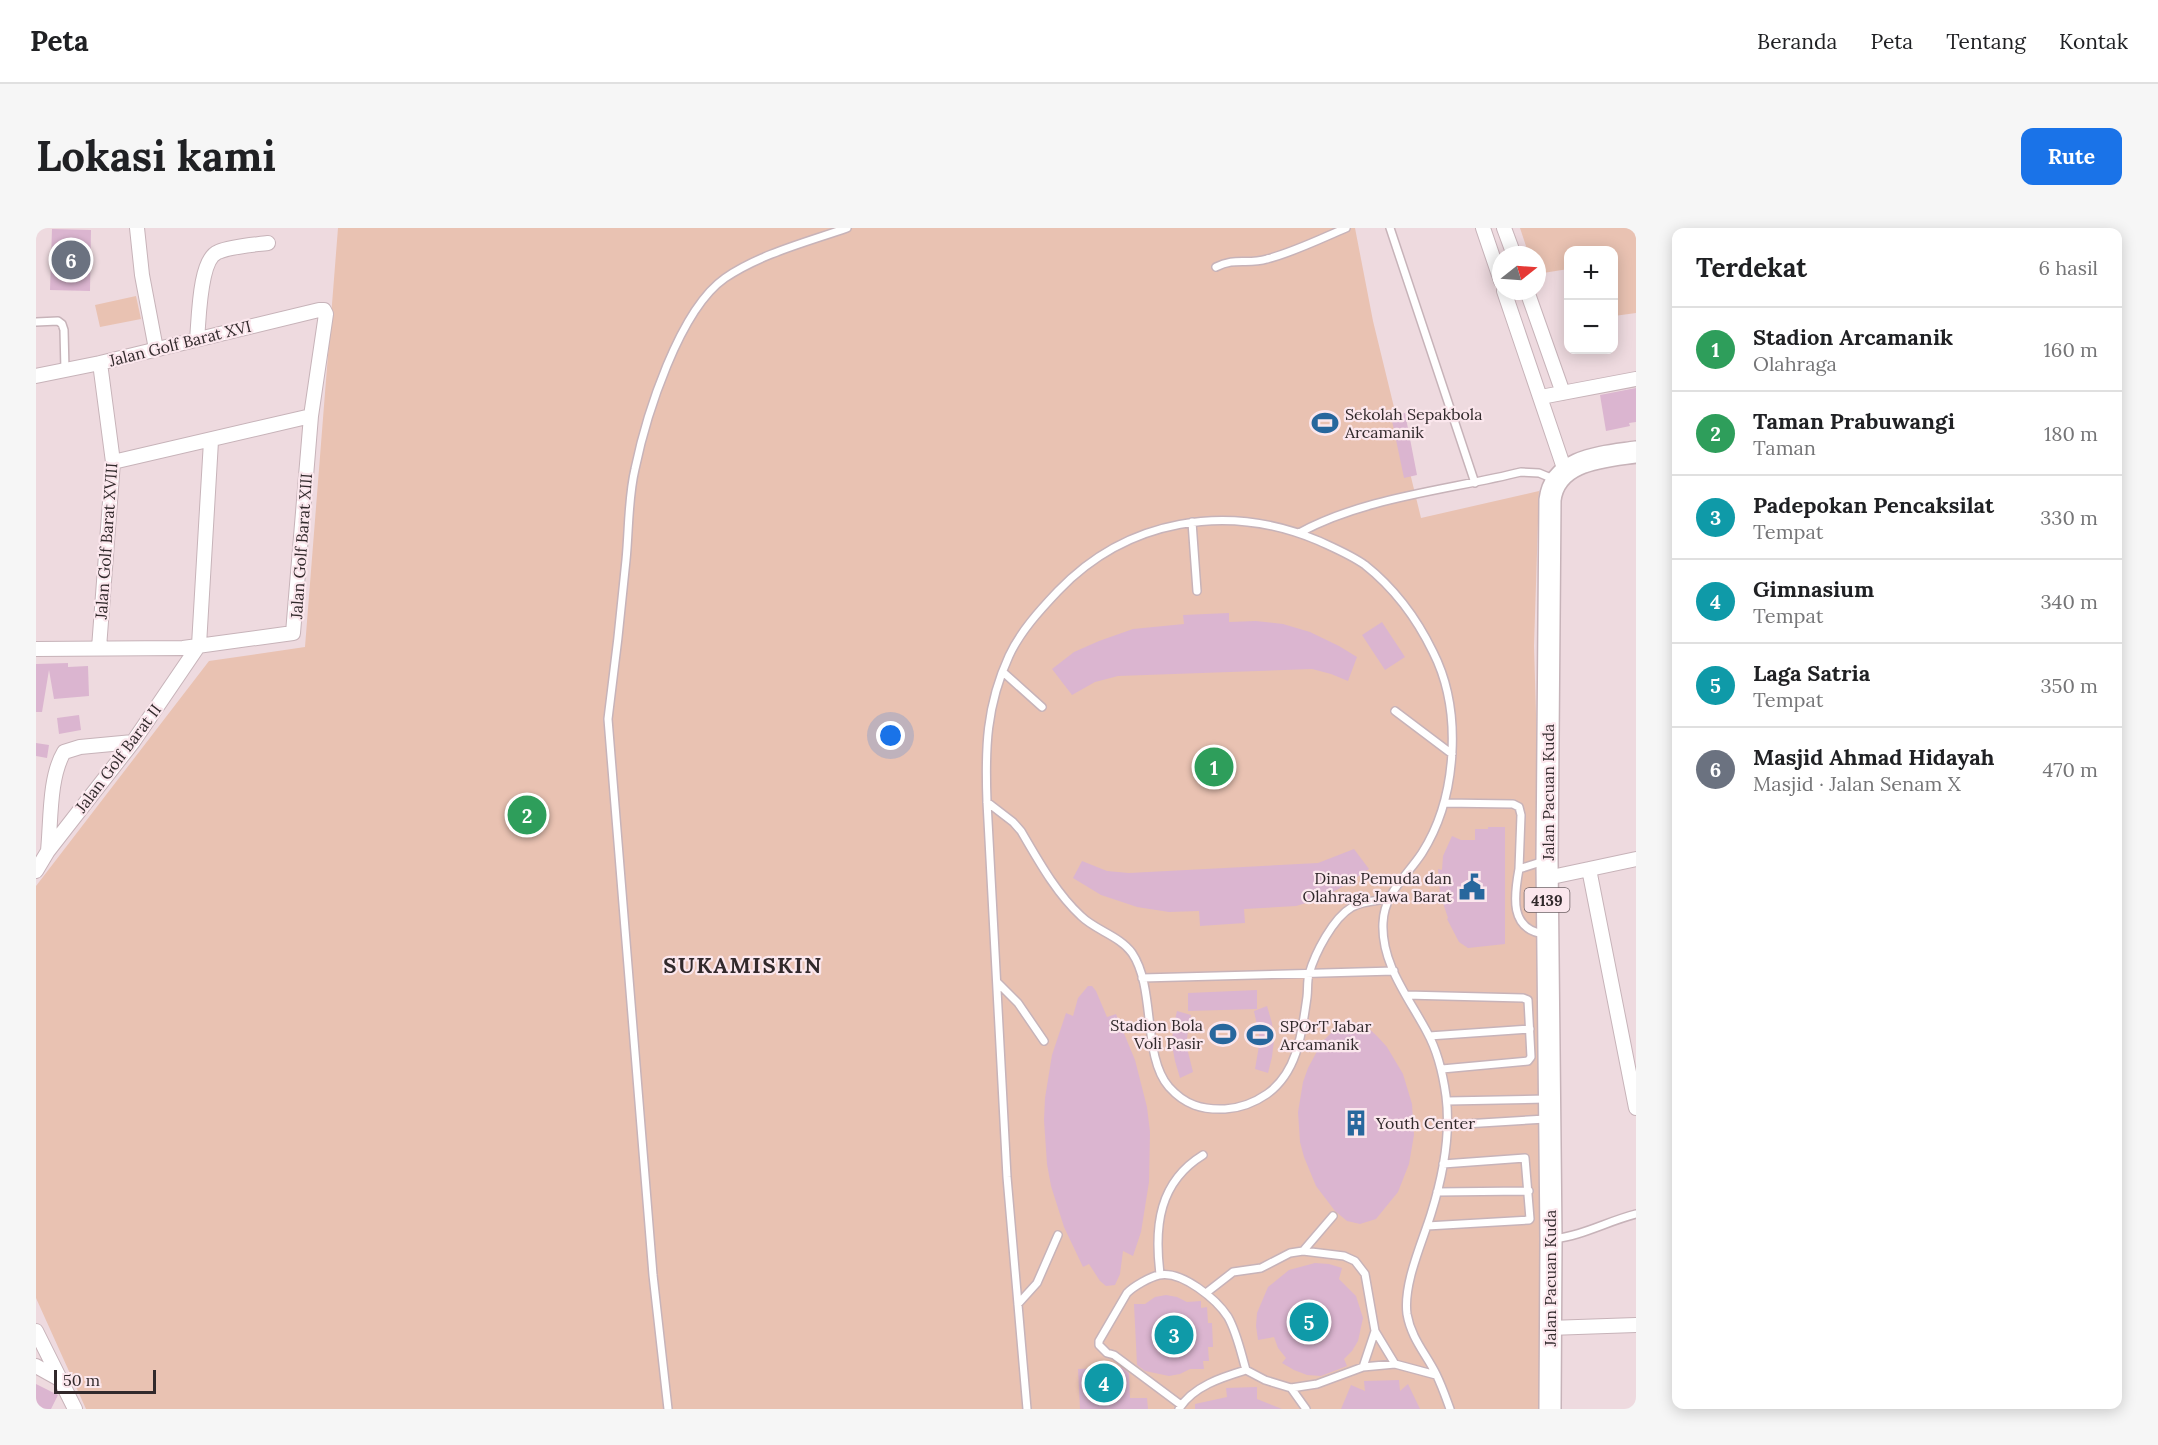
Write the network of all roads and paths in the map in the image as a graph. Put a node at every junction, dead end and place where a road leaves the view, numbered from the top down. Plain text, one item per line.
1 (137, 228) edge
2 (847, 228) edge
3 (1347, 228) edge
4 (1390, 228) edge
5 (1483, 228) edge
6 (1504, 228) edge
7 (268, 243) dead end
8 (1511, 246) edge
9 (1492, 254) edge
10 (1216, 267) dead end
11 (1507, 300) edge
12 (1530, 300) edge
13 (324, 310) joint
14 (36, 322) edge
15 (197, 339) junction
16 (156, 349) junction
17 (100, 363) junction
18 (65, 370) junction
19 (36, 376) edge
20 (1636, 379) edge
21 (1563, 393) junction
22 (1541, 397) junction
23 (311, 416) junction
24 (211, 441) junction
25 (1636, 452) edge
26 (113, 462) junction
27 (1561, 476) junction
28 (1475, 483) junction
29 (1192, 522) junction
30 (1299, 532) junction
31 (1197, 591) dead end
32 (199, 645) junction
33 (99, 648) junction
34 (36, 649) edge
35 (1003, 672) junction
36 (1042, 707) dead end
37 (1395, 711) dead end
38 (133, 742) junction
39 (1452, 754) junction
40 (987, 802) junction
41 (1444, 804) junction
42 (48, 851) junction
43 (1636, 859) edge
44 (1519, 869) junction
45 (1547, 869) junction
46 (1589, 869) junction
47 (36, 871) edge
48 (1387, 899) junction
49 (1547, 934) junction
50 (1394, 971) junction
51 (1309, 974) junction
52 (1142, 978) junction
53 (997, 982) junction
54 (1406, 995) junction
55 (1530, 1029) junction
56 (1429, 1036) junction
57 (1044, 1041) dead end
58 (1442, 1069) junction
59 (1447, 1101) junction
60 (1636, 1108) edge
61 (1549, 1109) junction
62 (1448, 1125) junction
63 (1203, 1155) dead end
64 (1443, 1164) junction
65 (1529, 1191) junction
66 (1437, 1192) junction
67 (1636, 1214) edge
68 (1333, 1216) dead end
69 (1427, 1226) junction
70 (1058, 1235) dead end
71 (1551, 1239) junction
72 (1303, 1251) junction
73 (1160, 1274) junction
74 (1206, 1293) junction
75 (1018, 1304) junction
76 (1636, 1325) edge
77 (1549, 1328) junction
78 (36, 1330) edge
79 (1376, 1331) junction
80 (1395, 1364) junction
81 (36, 1366) edge
82 (1363, 1367) junction
83 (1246, 1370) junction
84 (1436, 1375) junction
85 (61, 1380) junction
86 (1291, 1388) junction
87 (1180, 1407) edge
88 (75, 1409) edge
89 (668, 1409) edge
90 (1027, 1409) edge
91 (1306, 1409) edge
92 (1450, 1409) edge
93 (1550, 1409) edge

1 - 16 street
2 - 89 lane
3 - 10 lane
4 - 28 lane
5 - 9 street
6 - 8 street
7 - 15 street
11 - 22 street
12 - 21 street
13 - 15 street, Jalan Golf Barat XVI
13 - 23 street, Jalan Golf Barat XIII
14 - 18 lane
15 - 16 street, Jalan Golf Barat XVI
16 - 17 street, Jalan Golf Barat XVI
17 - 18 street, Jalan Golf Barat XVI
17 - 26 street, Jalan Golf Barat XVIII
18 - 19 street, Jalan Golf Barat XVI
20 - 21 street
21 - 22 street
22 - 27 street
23 - 24 street
23 - 32 street, Jalan Golf Barat XIII
24 - 26 street
24 - 32 street
25 - 27 main road
26 - 33 street, Jalan Golf Barat XVIII
27 - 28 lane
27 - 45 main road, Jalan Pacuan Kuda / 4139
28 - 30 lane
29 - 30 lane
29 - 31 lane
29 - 35 lane
30 - 39 lane
32 - 33 street, Jalan Golf Barat XIII
32 - 38 street, Jalan Golf Barat II
33 - 34 street, Jalan Golf Barat XIII
35 - 36 lane
35 - 40 lane
37 - 39 lane
38 - 42 street, Jalan Golf Barat II
38 - 42 street
39 - 41 lane
40 - 52 lane
40 - 53 lane
41 - 44 lane
41 - 48 lane
42 - 47 street, Jalan Golf Barat II
43 - 46 street
44 - 45 lane
44 - 49 lane
45 - 46 street
45 - 49 main road, Jalan Pacuan Kuda / 4139
46 - 60 street
48 - 50 lane
48 - 51 lane
49 - 61 main road, Jalan Pacuan Kuda / 4139
50 - 51 lane
50 - 54 lane
51 - 52 lane
51 - 52 lane
53 - 57 lane
53 - 75 lane
54 - 55 lane
54 - 56 lane
55 - 56 lane
55 - 58 lane
56 - 58 lane
58 - 59 lane
59 - 61 lane
59 - 62 lane
61 - 62 lane
61 - 71 main road, Jalan Pacuan Kuda / 4139
62 - 64 lane
63 - 73 lane
64 - 65 lane
64 - 66 lane
65 - 66 lane
65 - 69 lane
66 - 69 lane
67 - 71 lane
68 - 72 lane
69 - 84 lane
70 - 75 lane
71 - 77 main road, Jalan Pacuan Kuda / 4139
72 - 74 lane
72 - 79 lane
73 - 74 lane
73 - 87 lane
74 - 83 lane
75 - 90 lane
76 - 77 street
77 - 93 main road, Jalan Pacuan Kuda / 4139
78 - 85 street
79 - 80 lane
79 - 82 lane
80 - 82 lane
80 - 84 lane
81 - 85 street
82 - 86 lane
83 - 86 lane
83 - 87 lane
84 - 92 lane
85 - 88 street
86 - 91 lane

